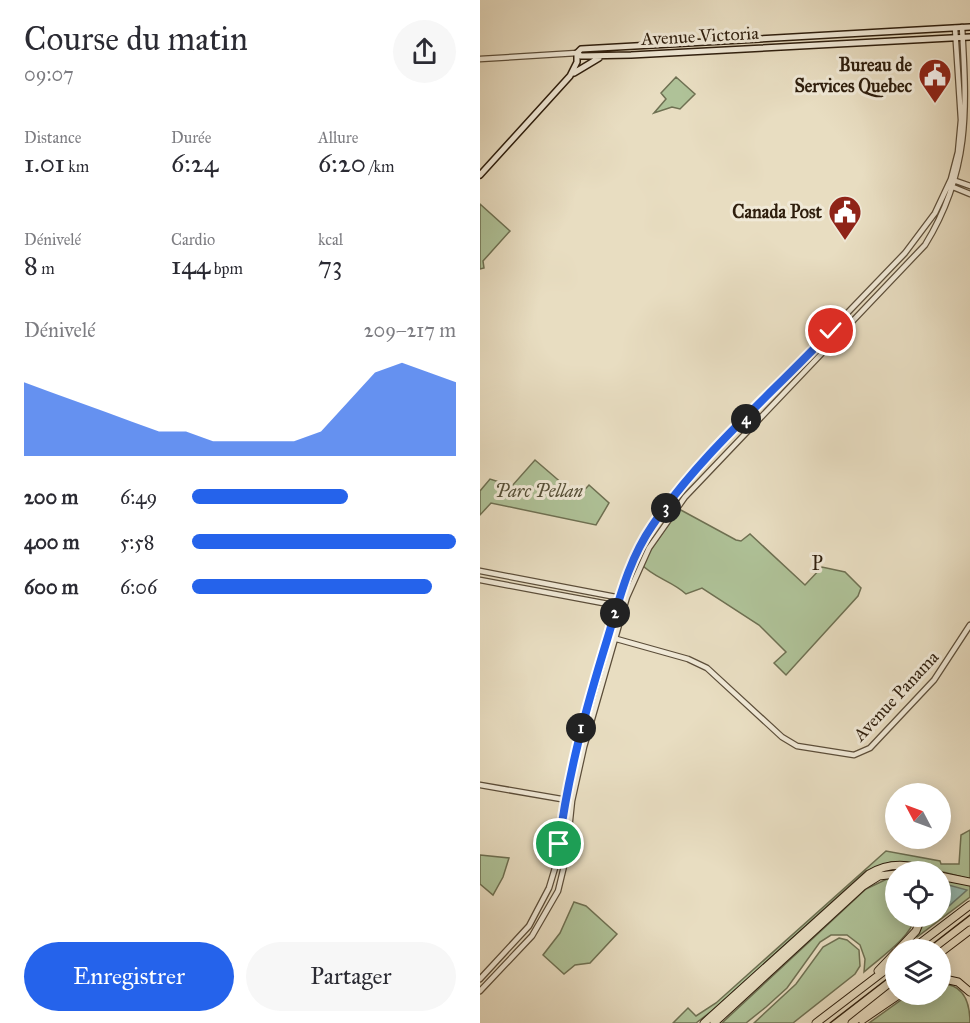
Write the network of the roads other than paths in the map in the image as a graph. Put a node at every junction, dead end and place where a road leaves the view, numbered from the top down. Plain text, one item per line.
1 (962, 27) junction
2 (970, 27) edge
3 (955, 28) junction
4 (963, 37) junction
5 (970, 37) edge
6 (956, 38) junction
7 (577, 53) junction
8 (605, 56) junction
9 (480, 59) edge
10 (570, 76) junction
11 (480, 175) edge
12 (951, 179) junction
13 (958, 181) junction
14 (948, 186) junction
15 (970, 186) edge
16 (955, 188) junction
17 (970, 194) edge
18 (480, 571) edge
19 (480, 580) edge
20 (619, 597) junction
21 (627, 599) junction
22 (617, 606) junction
23 (624, 608) junction
24 (970, 625) edge
25 (608, 637) junction
26 (615, 639) junction
27 (576, 745) junction
28 (584, 747) junction
29 (480, 785) edge
30 (564, 800) junction
31 (572, 801) junction
32 (885, 866) edge
33 (885, 875) edge
34 (951, 878) edge
35 (970, 882) edge
36 (970, 905) edge
37 (918, 927) edge
38 (970, 930) edge
39 (908, 939) edge
40 (926, 939) edge
41 (951, 945) edge
42 (885, 964) edge
43 (885, 970) edge
44 (480, 979) edge
45 (951, 980) edge
46 (864, 986) junction
47 (480, 991) edge
48 (970, 992) edge
49 (885, 997) edge
50 (885, 1004) edge
51 (704, 1023) edge
52 (716, 1023) edge
53 (816, 1023) edge
54 (852, 1023) edge
55 (858, 1023) edge

1 - 2 main road, Avenue Victoria
1 - 3 main road, Avenue Victoria
1 - 4 street
3 - 6 street
3 - 7 main road, Avenue Victoria
4 - 5 main road, Avenue Victoria
4 - 6 main road, Avenue Victoria
4 - 13 street
6 - 8 main road, Avenue Victoria
6 - 12 street
7 - 8 main road, Avenue Victoria
7 - 9 street, Avenue Victoria
7 - 10 main road
8 - 10 main road
10 - 11 main road
12 - 13 street
12 - 14 street
13 - 15 street
13 - 16 street
14 - 16 street
14 - 20 street
16 - 17 street
16 - 21 street
18 - 20 street
19 - 22 street
20 - 21 street
20 - 22 street
21 - 23 street
22 - 23 street
22 - 25 street
23 - 26 street
24 - 26 street, Avenue Panama
25 - 26 street, Avenue Panama
25 - 27 street
26 - 28 street
27 - 28 street
27 - 30 street
28 - 31 street
29 - 30 street
30 - 31 street
30 - 44 street
31 - 47 street
32 - 51 highway
33 - 52 highway
34 - 35 highway
36 - 40 highway
37 - 39 highway
38 - 41 highway
42 - 46 highway
43 - 46 highway
45 - 48 highway
46 - 53 highway
49 - 54 highway
50 - 55 highway

